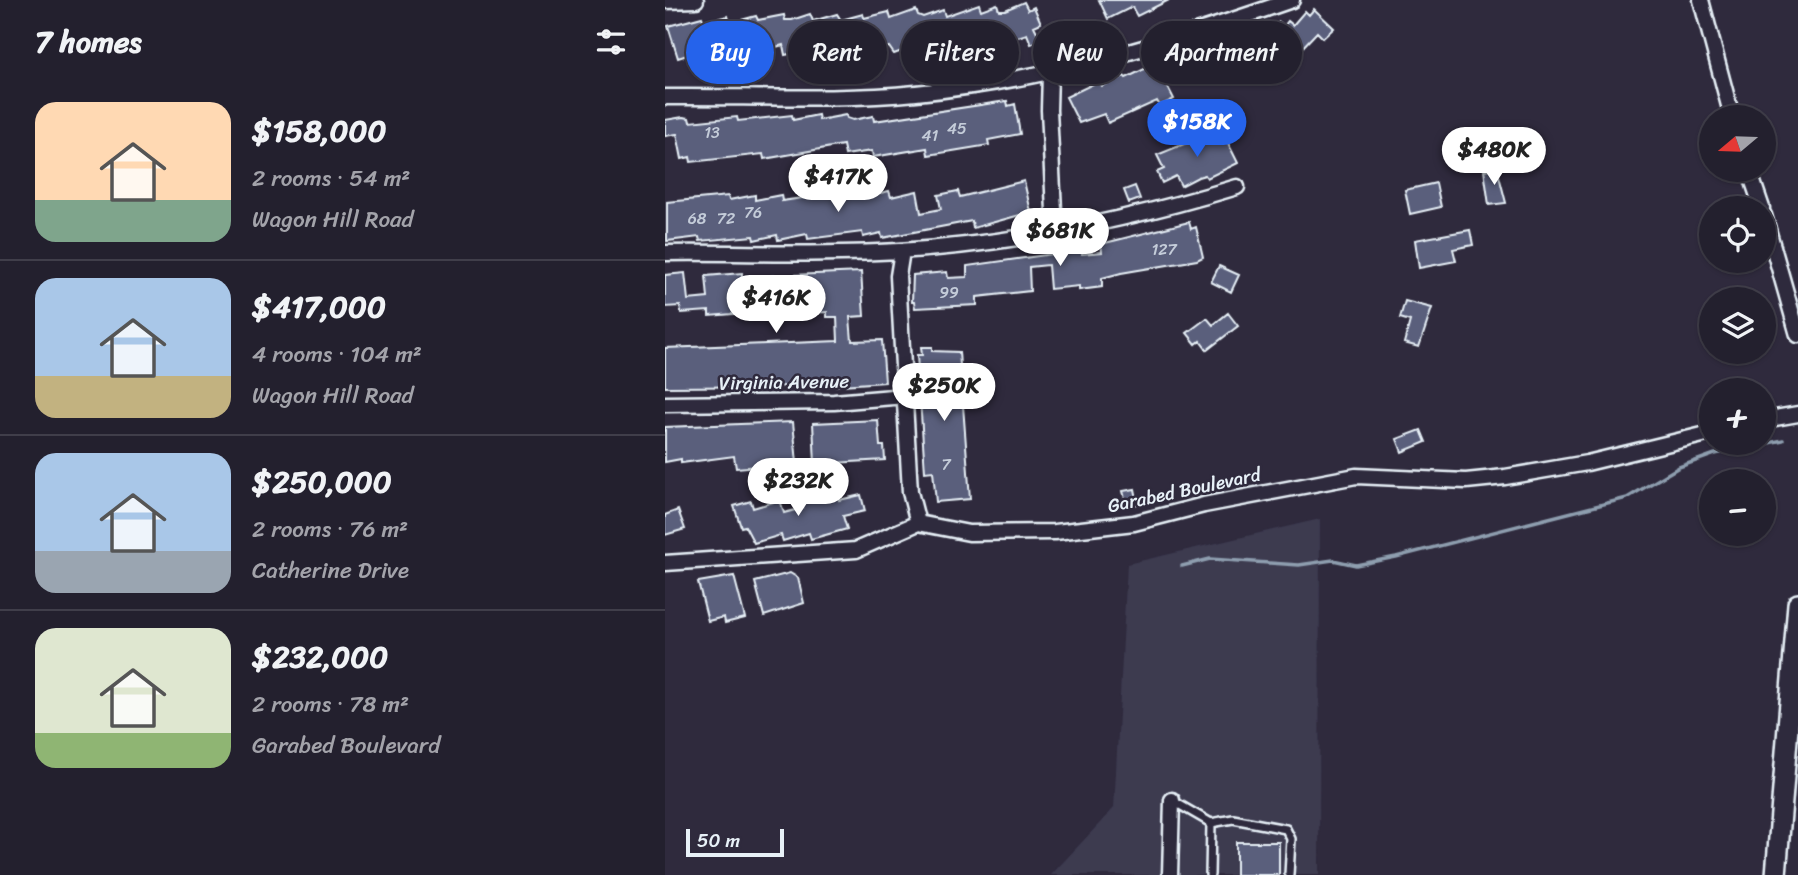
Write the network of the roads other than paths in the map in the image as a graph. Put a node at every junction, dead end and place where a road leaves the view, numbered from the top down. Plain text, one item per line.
1 (696, 0) edge
2 (1292, 0) edge
3 (1700, 0) edge
4 (665, 1) edge
5 (1127, 53) edge
6 (1033, 75) edge
7 (1050, 84) edge
8 (665, 97) edge
9 (1729, 105) edge
10 (1237, 187) dead end
11 (1055, 230) junction
12 (902, 251) junction
13 (665, 253) edge
14 (1776, 257) edge
15 (1798, 335) edge
16 (905, 396) junction
17 (665, 404) edge
18 (1798, 414) edge
19 (1776, 418) edge
20 (1699, 436) edge
21 (918, 523) junction
22 (665, 563) edge
23 (1798, 604) edge
24 (1172, 800) joint
25 (1212, 823) junction
26 (1170, 875) edge
27 (1210, 875) edge
28 (1289, 875) edge
29 (1776, 875) edge

1 - 4 street
2 - 5 street
3 - 9 street
6 - 8 street
7 - 11 street
10 - 11 street
11 - 12 street
12 - 13 street
12 - 16 street
14 - 15 street
16 - 17 street, Virginia Avenue
16 - 21 street
18 - 19 street
20 - 21 street, Garabed Boulevard
21 - 22 street
23 - 29 street
24 - 25 lane
24 - 26 street
25 - 27 lane
25 - 28 lane

